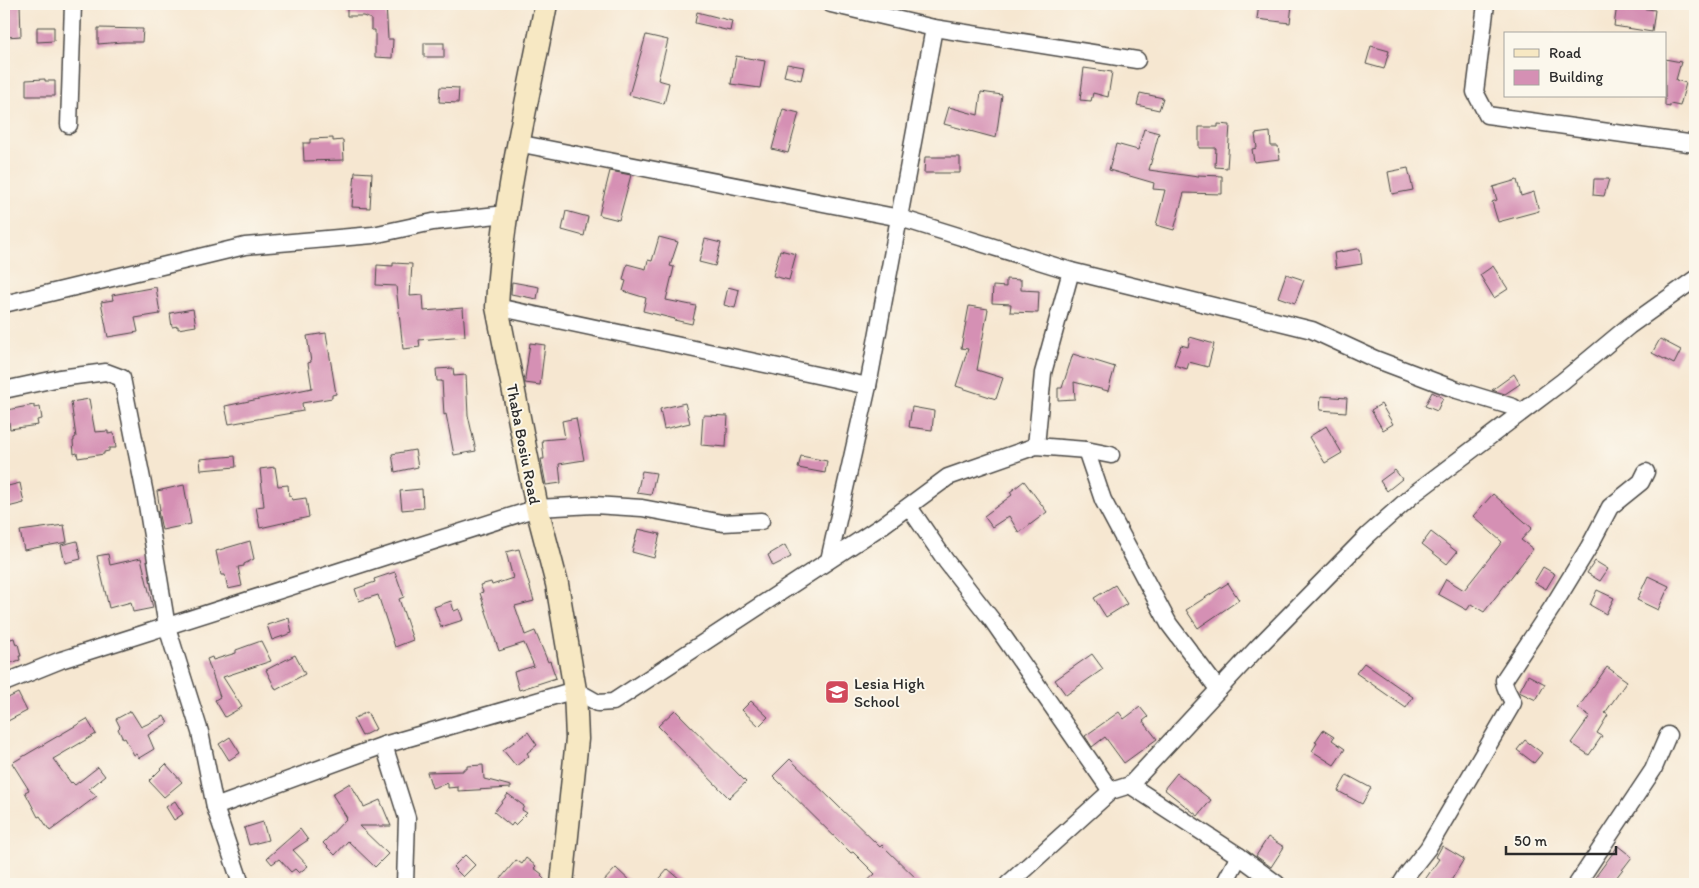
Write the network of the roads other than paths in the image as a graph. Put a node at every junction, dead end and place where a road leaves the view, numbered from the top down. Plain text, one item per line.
1 (73, 4) edge
2 (546, 4) edge
3 (831, 4) edge
4 (1486, 4) edge
5 (934, 28) junction
6 (1137, 60) dead end
7 (69, 125) dead end
8 (517, 144) junction
9 (1695, 144) edge
10 (506, 214) junction
11 (900, 218) junction
12 (1071, 271) junction
13 (1695, 279) edge
14 (4, 304) edge
15 (497, 308) junction
16 (868, 386) junction
17 (4, 390) edge
18 (1520, 412) junction
19 (1036, 446) junction
20 (1086, 450) junction
21 (1111, 455) dead end
22 (1646, 472) dead end
23 (909, 506) junction
24 (537, 508) junction
25 (761, 521) dead end
26 (829, 560) junction
27 (167, 627) junction
28 (4, 683) edge
29 (1218, 689) junction
30 (575, 690) junction
31 (1668, 735) dead end
32 (384, 745) junction
33 (1130, 784) junction
34 (1111, 791) junction
35 (215, 807) junction
36 (1238, 856) junction
37 (241, 884) edge
38 (405, 884) edge
39 (562, 884) edge
40 (1008, 884) edge
41 (1224, 884) edge
42 (1277, 884) edge
43 (1401, 884) edge
44 (1577, 884) edge

1 - 7 street
2 - 8 street, Thaba Bosiu Road
3 - 5 street
4 - 9 street
5 - 6 street
5 - 11 street
8 - 10 street, Thaba Bosiu Road
8 - 11 street
10 - 14 street
10 - 15 street, Thaba Bosiu Road
11 - 12 street
11 - 16 street
12 - 18 street
12 - 19 street
13 - 18 street
15 - 16 street
15 - 24 street, Thaba Bosiu Road
16 - 26 street
17 - 27 street
18 - 29 street
19 - 20 street
19 - 23 street
20 - 21 street
20 - 29 street
22 - 43 street
23 - 26 street
23 - 34 street
24 - 25 street
24 - 27 street
24 - 30 street, Thaba Bosiu Road
26 - 30 street
27 - 28 street
27 - 35 street
29 - 33 street
30 - 32 street
30 - 39 street, Thaba Bosiu Road
31 - 44 street
32 - 35 street
32 - 38 street
33 - 34 street
33 - 36 street
34 - 40 street
35 - 37 street
36 - 41 street
36 - 42 street

